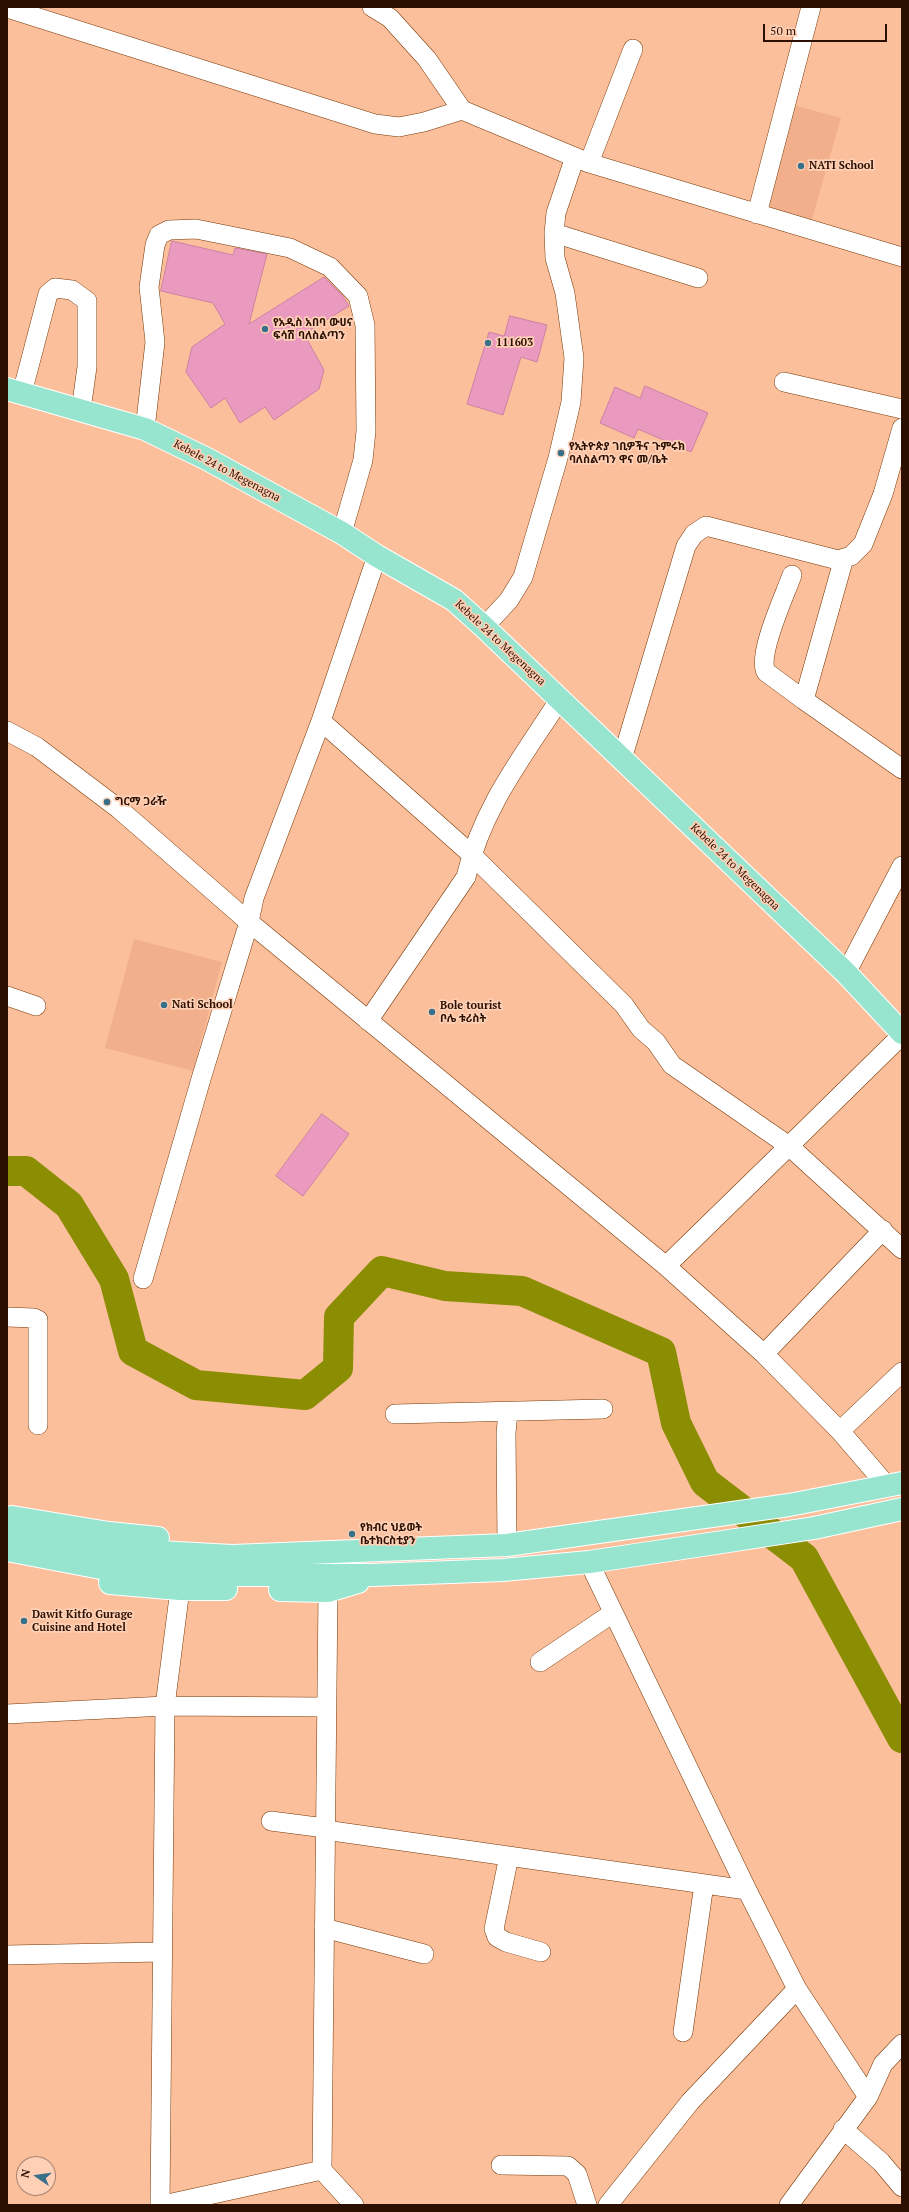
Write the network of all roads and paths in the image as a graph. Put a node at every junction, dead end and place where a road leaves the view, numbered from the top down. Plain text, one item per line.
1 (372, 7) edge
2 (811, 7) edge
3 (7, 8) edge
4 (390, 12) edge
5 (633, 49) dead end
6 (462, 110) junction
7 (582, 160) junction
8 (757, 214) junction
9 (554, 233) junction
10 (902, 257) edge
11 (698, 278) dead end
12 (784, 382) dead end
13 (15, 391) edge
14 (902, 408) edge
15 (81, 410) junction
16 (902, 428) edge
17 (145, 429) junction
18 (342, 533) junction
19 (377, 556) junction
20 (844, 558) junction
21 (792, 575) dead end
22 (484, 627) junction
23 (560, 699) junction
24 (804, 700) junction
25 (321, 721) junction
26 (7, 731) edge
27 (622, 759) junction
28 (902, 769) edge
29 (471, 854) junction
30 (902, 867) edge
31 (249, 922) junction
32 (846, 973) junction
33 (7, 996) edge
34 (36, 1006) dead end
35 (368, 1021) junction
36 (902, 1034) edge
37 (789, 1146) junction
38 (883, 1230) junction
39 (902, 1248) edge
40 (666, 1266) junction
41 (143, 1279) dead end
42 (7, 1317) edge
43 (764, 1354) junction
44 (902, 1372) edge
45 (603, 1409) dead end
46 (508, 1412) junction
47 (396, 1414) dead end
48 (38, 1425) dead end
49 (840, 1431) junction
50 (895, 1485) edge
51 (902, 1509) edge
52 (726, 1513) junction
53 (7, 1516) edge
54 (7, 1531) edge
55 (731, 1541) junction
56 (507, 1545) junction
57 (7, 1550) edge
58 (367, 1552) junction
59 (102, 1558) junction
60 (589, 1562) junction
61 (7, 1563) edge
62 (372, 1575) junction
63 (180, 1589) junction
64 (328, 1591) junction
65 (613, 1613) junction
66 (540, 1662) dead end
67 (165, 1706) junction
68 (325, 1707) junction
69 (7, 1714) edge
70 (271, 1821) dead end
71 (325, 1829) junction
72 (509, 1856) junction
73 (704, 1884) junction
74 (747, 1890) junction
75 (324, 1928) junction
76 (161, 1952) junction
77 (541, 1952) dead end
78 (424, 1954) dead end
79 (7, 1956) edge
80 (797, 1989) junction
81 (683, 2032) dead end
82 (902, 2044) edge
83 (868, 2097) junction
84 (843, 2129) junction
85 (501, 2165) dead end
86 (322, 2170) junction
87 (902, 2187) edge
88 (160, 2205) edge
89 (163, 2205) edge
90 (354, 2205) edge
91 (587, 2205) edge
92 (608, 2205) edge
93 (789, 2205) edge

1 - 4 street
2 - 8 street
3 - 6 street
4 - 6 street
5 - 7 street
6 - 7 street
7 - 8 street
7 - 9 street
8 - 10 street
9 - 11 street
9 - 22 street
12 - 14 street
13 - 15 main road, Kebele 24 to Megenagna
13 - 15 street
15 - 17 main road, Kebele 24 to Megenagna
16 - 20 street
17 - 18 main road, Kebele 24 to Megenagna
17 - 18 street
18 - 19 main road, Kebele 24 to Megenagna
19 - 22 main road, Kebele 24 to Megenagna
19 - 25 street
20 - 24 street
20 - 27 street
21 - 24 street
22 - 23 main road, Kebele 24 to Megenagna
23 - 27 main road, Kebele 24 to Megenagna
23 - 29 street
24 - 28 street
25 - 29 street
25 - 31 street
26 - 31 street
27 - 32 main road, Kebele 24 to Megenagna
29 - 35 street
29 - 37 street
30 - 32 street
31 - 35 street
31 - 41 street
32 - 36 main road, Kebele 24 to Megenagna
33 - 34 street
35 - 40 street
36 - 37 street
37 - 38 street
37 - 40 street
38 - 39 street
38 - 43 street
40 - 43 street
42 - 48 street
43 - 49 street
44 - 49 street
45 - 46 street
46 - 47 street
46 - 56 street
49 - 50 street
50 - 52 main road
51 - 55 main road
52 - 55 main road
52 - 56 main road
53 - 58 main road
54 - 59 main road
55 - 60 main road
56 - 58 main road
57 - 59 main road
58 - 59 main road
59 - 62 main road
60 - 62 main road
60 - 65 street
61 - 63 main road
62 - 64 main road
63 - 64 main road
63 - 67 street
64 - 68 street
65 - 66 street
65 - 74 street
67 - 68 street
67 - 69 street
67 - 76 street
68 - 71 street
70 - 71 street
71 - 72 street
71 - 75 street
72 - 73 street
72 - 77 street
73 - 74 street
73 - 81 street
74 - 80 street
75 - 78 street
75 - 86 street
76 - 79 street
76 - 88 street
80 - 83 street
80 - 92 street
82 - 83 street
83 - 84 street
84 - 87 street
84 - 93 street
85 - 91 street
86 - 89 street
86 - 90 street

